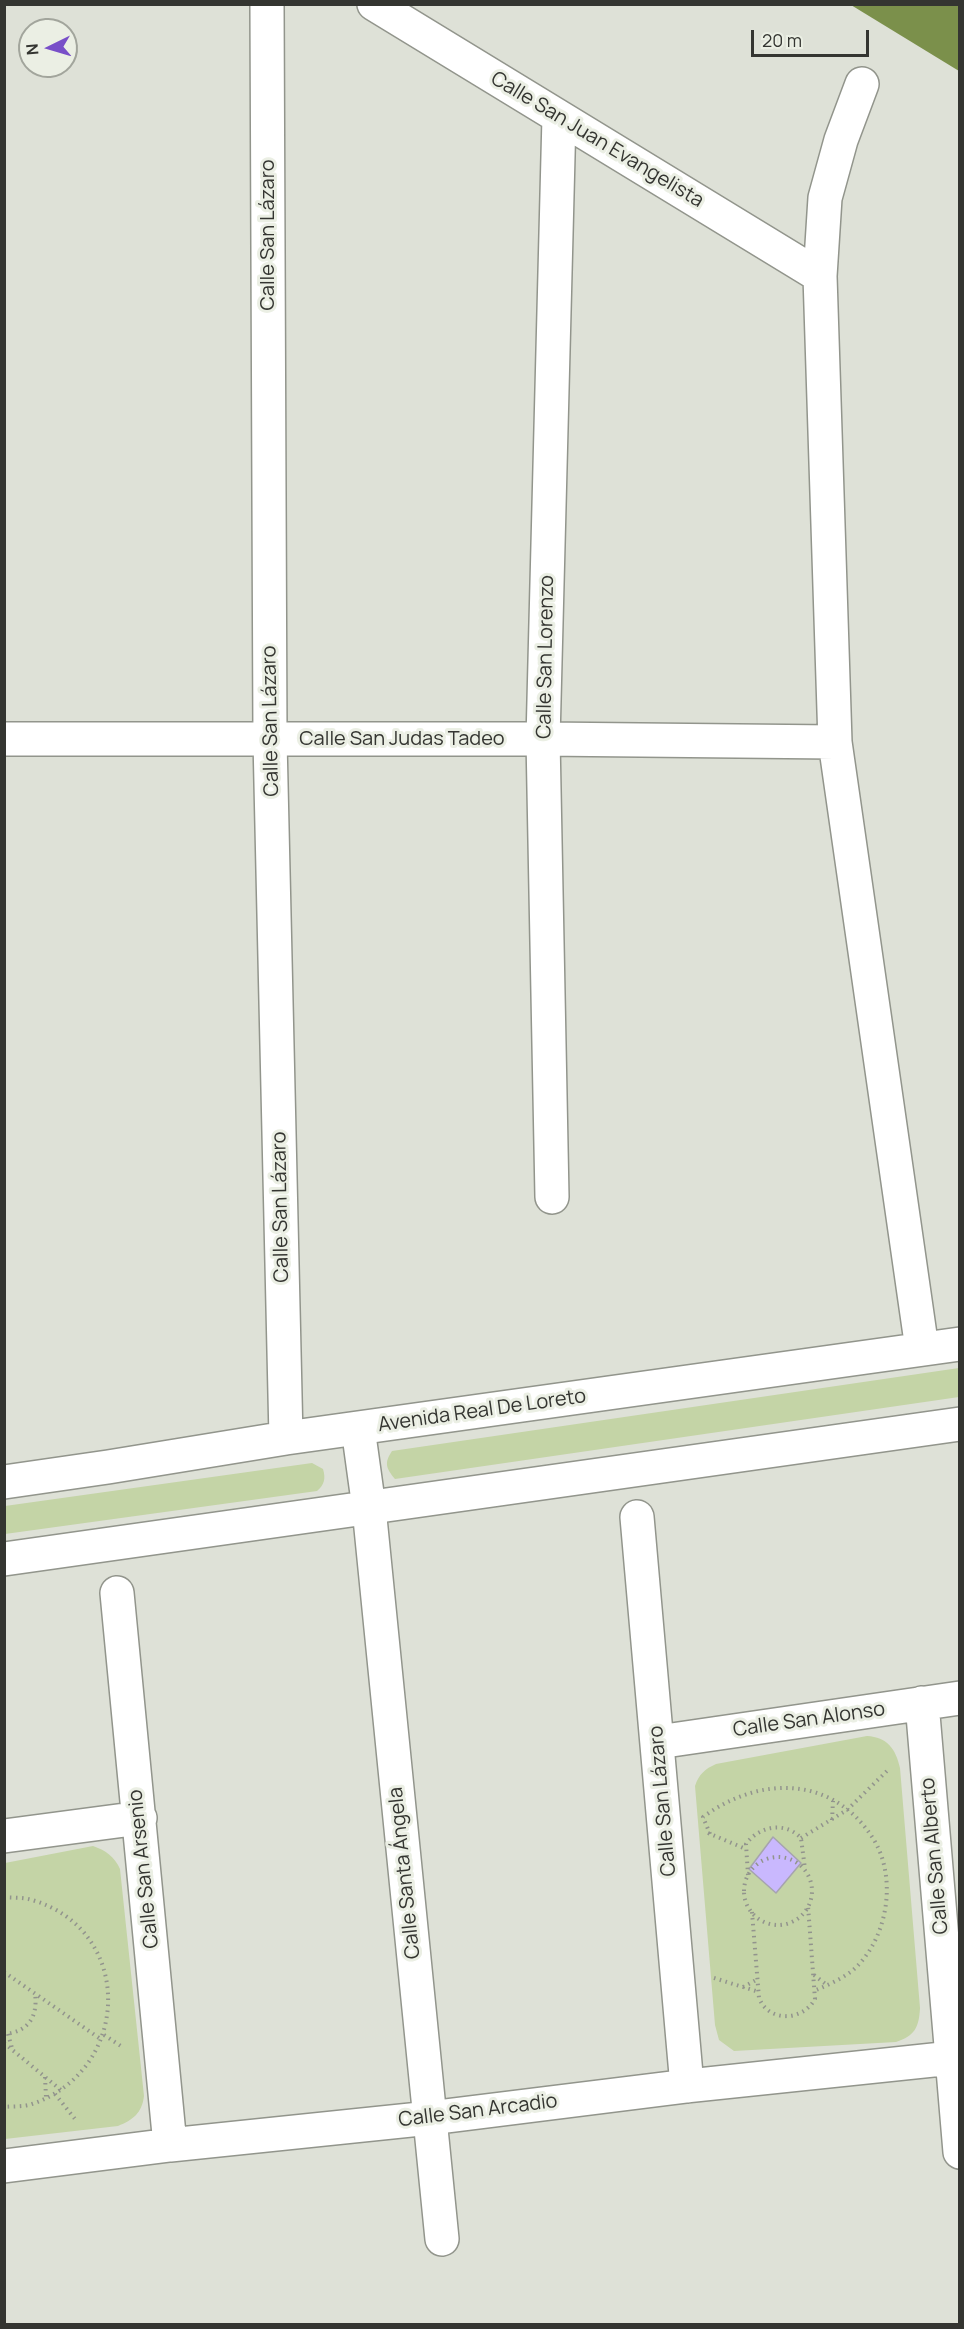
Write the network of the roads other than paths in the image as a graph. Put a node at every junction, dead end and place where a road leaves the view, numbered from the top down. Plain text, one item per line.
1 (267, 4) edge
2 (374, 4) edge
3 (862, 84) dead end
4 (559, 117) junction
5 (820, 276) junction
6 (4, 739) edge
7 (543, 739) junction
8 (270, 740) junction
9 (835, 742) junction
10 (552, 1197) dead end
11 (960, 1344) edge
12 (922, 1349) junction
13 (960, 1424) edge
14 (358, 1428) junction
15 (286, 1438) junction
16 (4, 1482) edge
17 (369, 1508) junction
18 (637, 1517) dead end
19 (4, 1559) edge
20 (117, 1593) dead end
21 (960, 1698) edge
22 (923, 1718) junction
23 (658, 1742) junction
24 (140, 1818) junction
25 (4, 1836) edge
26 (952, 2058) junction
27 (687, 2086) junction
28 (430, 2118) junction
29 (170, 2145) junction
30 (960, 2152) edge
31 (4, 2166) edge
32 (442, 2239) dead end

1 - 8 street, Calle San Lázaro
2 - 4 street, Calle San Juan Evangelista
3 - 5 street
4 - 5 street, Calle San Juan Evangelista
4 - 7 street, Calle San Lorenzo
5 - 9 street
6 - 8 street, Calle San Judas Tadeo
7 - 8 street, Calle San Judas Tadeo
7 - 9 street, Calle San Judas Tadeo
7 - 10 street, Calle San Lorenzo
8 - 15 street, Calle San Lázaro
9 - 12 street
11 - 12 street, Avenida Real De Loreto
12 - 14 street, Avenida Real De Loreto
13 - 17 street
14 - 15 street, Avenida Real De Loreto
14 - 17 street, Calle Santa Ángela
15 - 16 street, Avenida Real De Loreto
17 - 19 street
17 - 28 street, Calle Santa Ángela
18 - 23 street, Calle San Lázaro
20 - 24 street, Calle San Arsenio
21 - 22 street, Calle San Alonso
22 - 23 street, Calle San Alonso
22 - 26 street, Calle San Alberto
23 - 27 street, Calle San Lázaro
24 - 25 street
24 - 29 street, Calle San Arsenio
26 - 27 street, Calle San Arcadio
26 - 30 street, Calle San Alberto
27 - 28 street, Calle San Arcadio
28 - 29 street, Calle San Arcadio
28 - 32 street, Calle Santa Ángela
29 - 31 street, Calle San Arcadio

